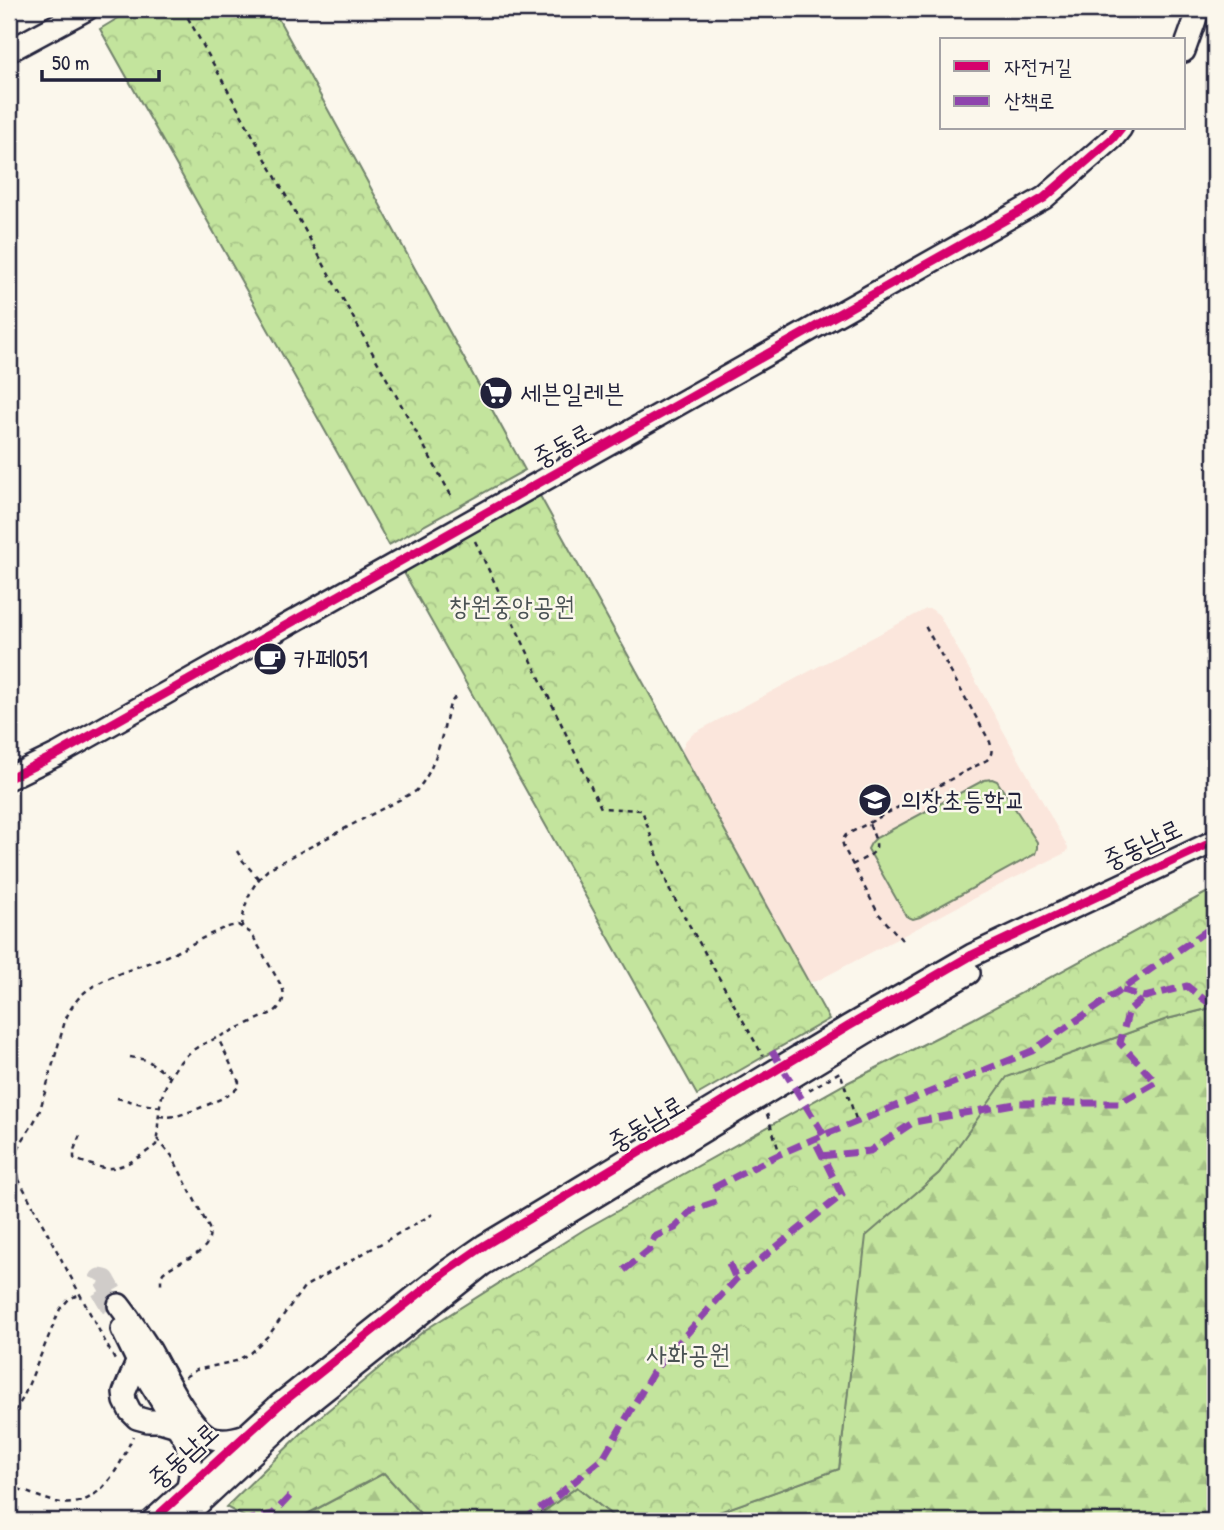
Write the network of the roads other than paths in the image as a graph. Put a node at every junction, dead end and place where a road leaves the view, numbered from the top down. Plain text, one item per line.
1 (87, 9) edge
2 (1199, 9) edge
3 (1186, 45) edge
4 (9, 51) edge
5 (1119, 130) edge
6 (9, 778) edge
7 (1215, 841) edge
8 (1215, 857) edge
9 (138, 1360) junction
10 (177, 1426) junction
11 (248, 1434) junction
12 (188, 1488) junction
13 (152, 1521) edge
14 (180, 1521) edge

1 - 4 street
2 - 3 street
5 - 6 street, 중동로
7 - 11 street, 중동남로
8 - 14 street, 중동남로
9 - 10 street
9 - 10 street
9 - 11 street
10 - 12 street
11 - 12 street, 중동남로
12 - 13 street, 중동남로

